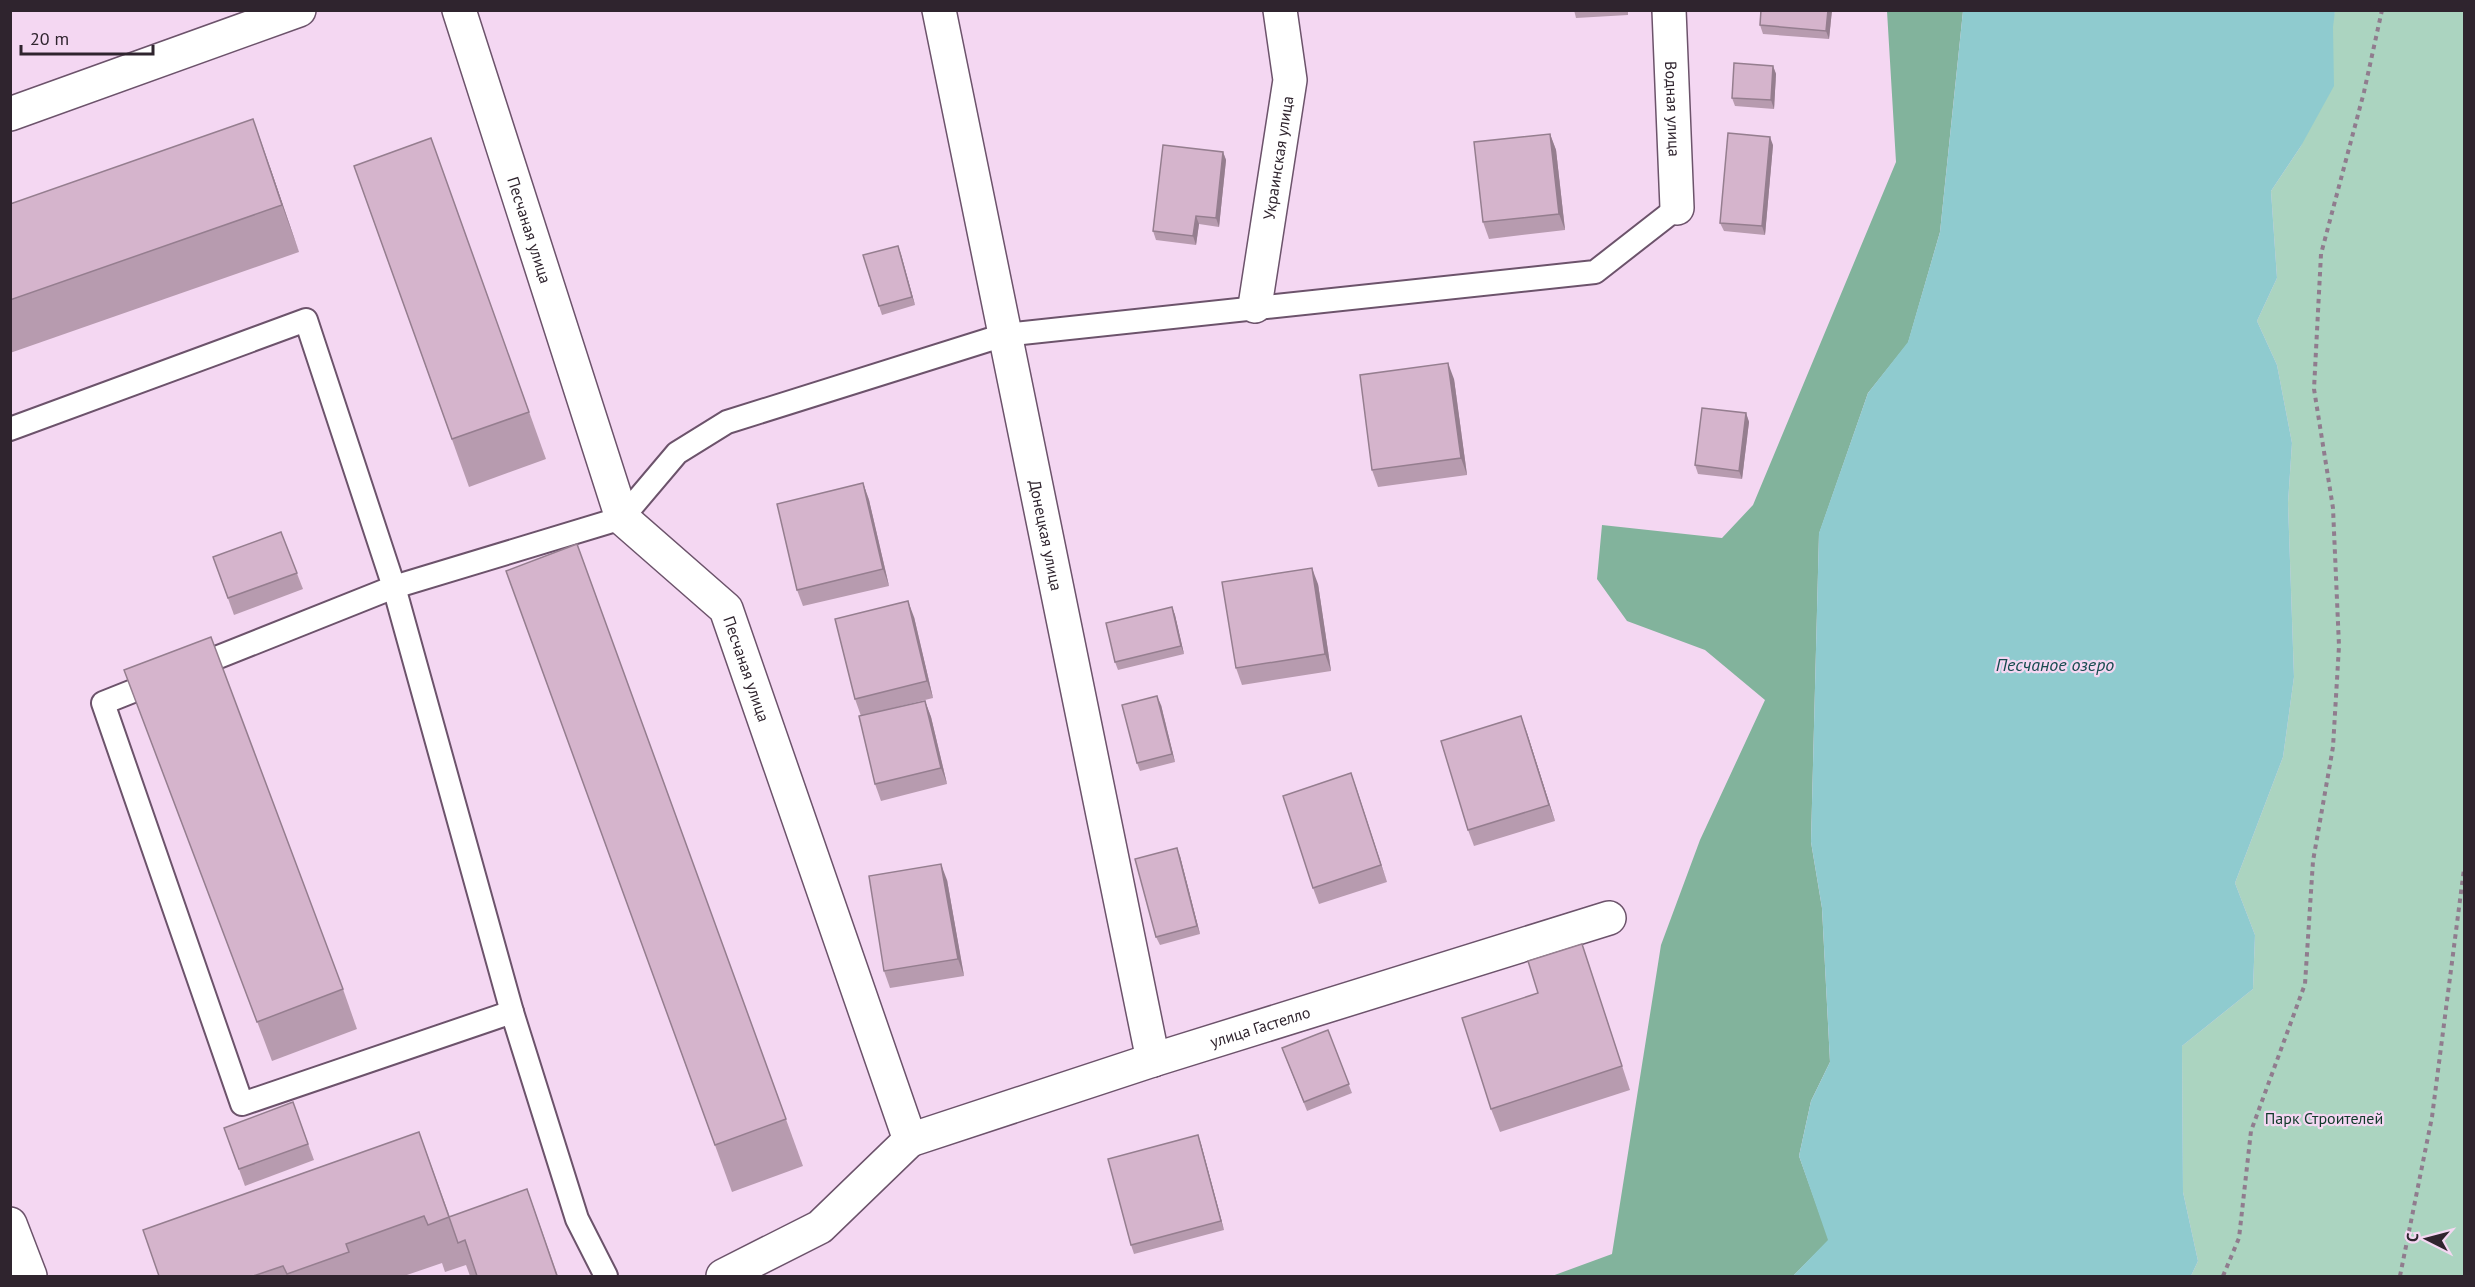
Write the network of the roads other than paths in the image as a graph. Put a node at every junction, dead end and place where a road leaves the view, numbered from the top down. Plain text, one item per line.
1 (459, 10) edge
2 (939, 10) edge
3 (1281, 10) edge
4 (1669, 10) edge
5 (280, 14) edge
6 (10, 114) edge
7 (1677, 208) joint
8 (1255, 306) junction
9 (1004, 335) junction
10 (10, 429) edge
11 (622, 518) junction
12 (394, 587) junction
13 (1609, 918) dead end
14 (512, 1012) junction
15 (1154, 1059) junction
16 (910, 1140) junction
17 (10, 1224) edge
18 (30, 1276) edge
19 (606, 1276) edge
20 (723, 1276) edge

1 - 11 street, Песчаная улица
2 - 9 street, Донецкая улица
3 - 8 street, Украинская улица
4 - 7 street, Водная улица
5 - 6 street
7 - 8 lane
8 - 9 lane
9 - 11 lane
9 - 15 street, Донецкая улица
10 - 12 lane
11 - 12 lane
11 - 16 street, Песчаная улица
12 - 14 lane
12 - 14 lane
13 - 15 street, улица Гастелло
14 - 19 lane
15 - 16 street, улица Гастелло
16 - 20 street
17 - 18 street

